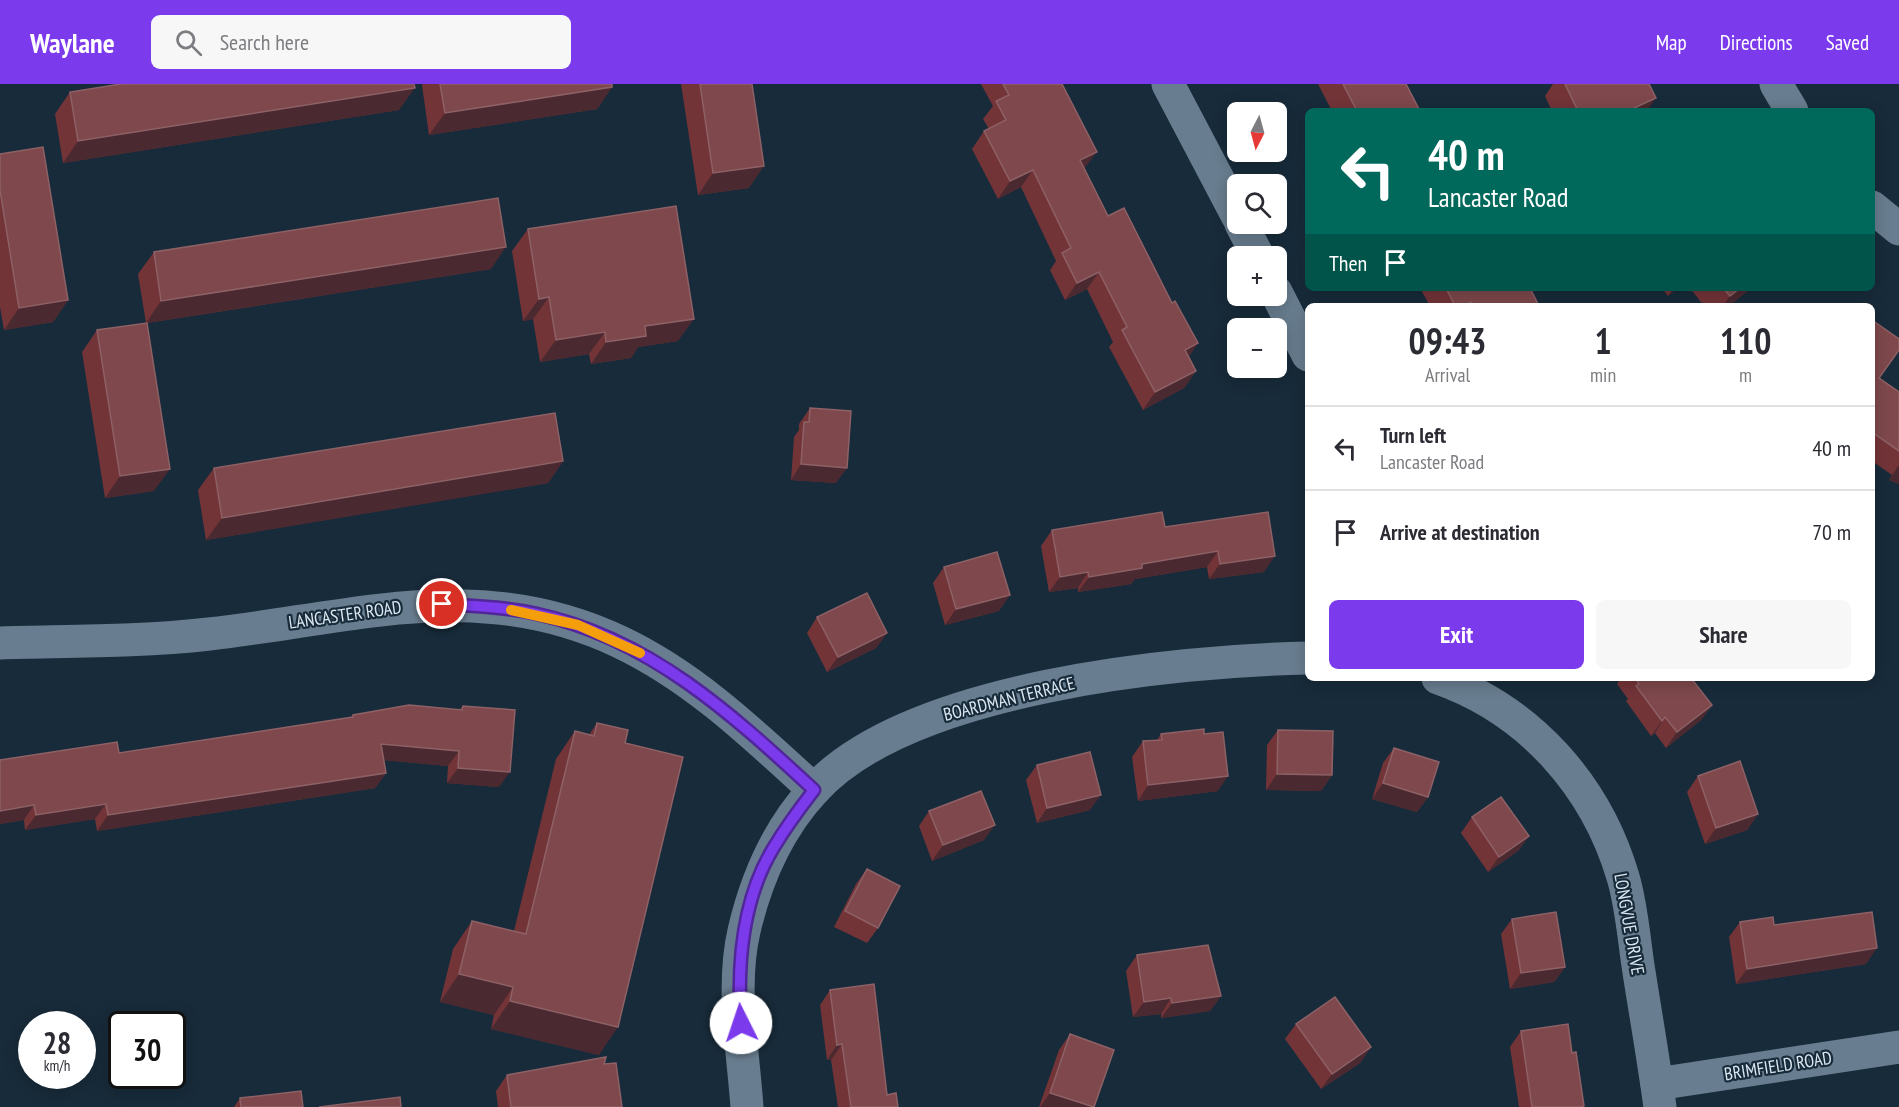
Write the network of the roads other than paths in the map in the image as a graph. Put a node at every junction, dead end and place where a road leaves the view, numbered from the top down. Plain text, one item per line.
1 (1168, 84) edge
2 (1776, 84) edge
3 (1790, 108) edge
4 (1227, 196) edge
5 (1875, 209) edge
6 (1899, 229) edge
7 (1283, 306) edge
8 (1305, 349) edge
9 (0, 643) edge
10 (1305, 658) edge
11 (1447, 681) edge
12 (814, 790) junction
13 (1899, 1047) edge
14 (1658, 1096) edge
15 (747, 1107) edge

1 - 4 street
2 - 3 street
5 - 6 street
7 - 8 street
9 - 12 street, LANCASTER ROAD
10 - 12 street, BOARDMAN TERRACE
11 - 14 street, LONGVUE DRIVE
12 - 15 street, BOARDMAN TERRACE
13 - 14 street, BRIMFIELD ROAD

